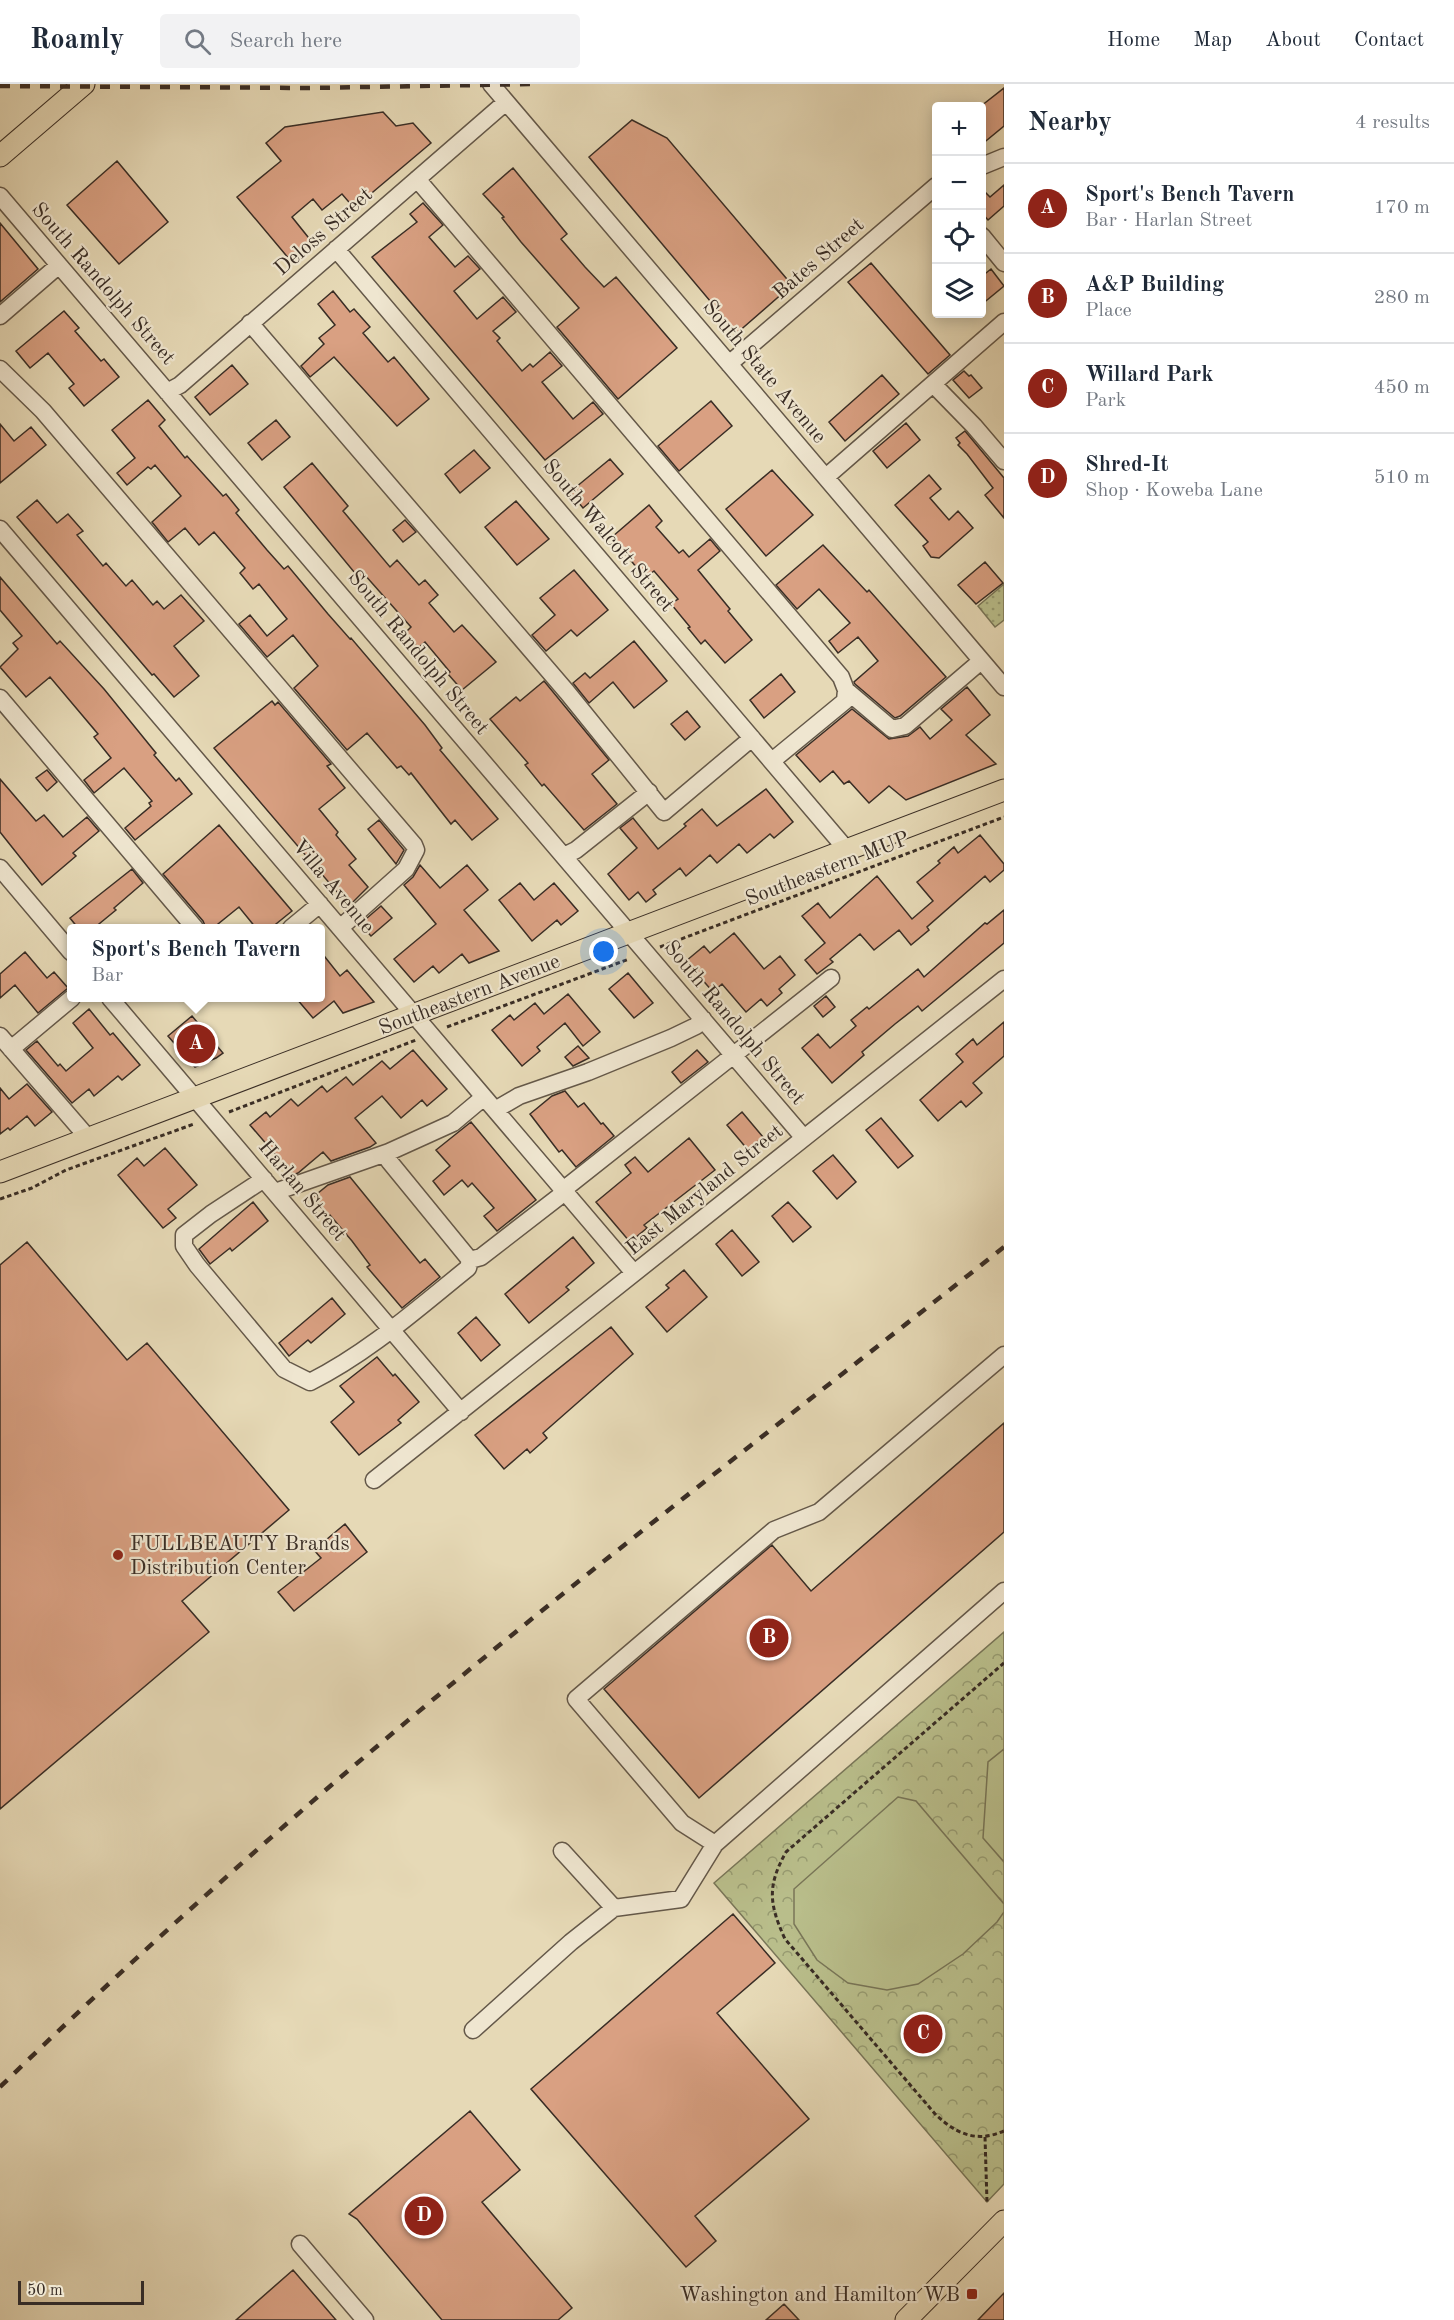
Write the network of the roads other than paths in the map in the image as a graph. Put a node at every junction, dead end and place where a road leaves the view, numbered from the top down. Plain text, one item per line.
1 (84, 84) edge
2 (491, 84) edge
3 (506, 102) junction
4 (0, 156) edge
5 (1004, 157) edge
6 (986, 164) edge
7 (417, 179) junction
8 (932, 189) edge
9 (0, 196) edge
10 (986, 242) edge
11 (336, 249) junction
12 (1004, 263) edge
13 (59, 265) junction
14 (0, 316) edge
15 (1004, 322) edge
16 (250, 323) junction
17 (729, 364) junction
18 (0, 369) edge
19 (933, 384) junction
20 (167, 392) junction
21 (1004, 461) edge
22 (826, 477) junction
23 (0, 529) edge
24 (981, 661) junction
25 (1004, 687) edge
26 (846, 690) junction
27 (0, 698) edge
28 (752, 738) junction
29 (772, 761) junction
30 (1004, 790) edge
31 (649, 792) junction
32 (847, 850) junction
33 (564, 856) junction
34 (0, 868) edge
35 (320, 904) junction
36 (192, 924) edge
37 (296, 924) edge
38 (340, 928) junction
39 (630, 934) junction
40 (67, 946) edge
41 (831, 978) dead end
42 (1004, 979) edge
43 (67, 1001) edge
44 (113, 1002) edge
45 (414, 1015) junction
46 (703, 1019) junction
47 (5, 1042) edge
48 (734, 1056) junction
49 (196, 1099) junction
50 (489, 1104) junction
51 (804, 1138) junction
52 (89, 1139) junction
53 (390, 1152) junction
54 (0, 1172) edge
55 (264, 1179) junction
56 (564, 1191) junction
57 (275, 1192) junction
58 (470, 1260) junction
59 (634, 1274) junction
60 (391, 1330) junction
61 (1004, 1355) edge
62 (461, 1412) junction
63 (374, 1480) dead end
64 (1004, 1592) edge
65 (715, 1844) junction
66 (562, 1851) dead end
67 (614, 1908) junction
68 (473, 2031) dead end
69 (1003, 2222) edge
70 (300, 2244) dead end
71 (912, 2318) edge
72 (365, 2320) edge

1 - 4 main road
2 - 3 street, South State Avenue
3 - 7 street, Deloss Street
3 - 17 street, South State Avenue
5 - 6 street
7 - 11 street, Deloss Street
7 - 26 street
8 - 17 street, Bates Street
9 - 13 street, South Randolph Street
10 - 12 street
11 - 16 street, Deloss Street
11 - 28 street, South Walcott Street
13 - 14 street
13 - 20 street, South Randolph Street
15 - 19 street
16 - 20 street, Deloss Street
16 - 31 street
17 - 22 street, South State Avenue
18 - 38 street
19 - 21 street
19 - 22 street
20 - 33 street, South Randolph Street
22 - 24 street, South State Avenue
23 - 35 street, Villa Avenue
24 - 25 street, South State Avenue
24 - 26 street
26 - 29 street
27 - 36 street
28 - 29 street, South Walcott Street
28 - 31 street
29 - 32 street, South Walcott Street
30 - 32 main road, Southeastern Avenue
31 - 33 street
32 - 39 main road, Southeastern Avenue
33 - 39 street, South Randolph Street
34 - 40 street
35 - 37 street
35 - 38 street, Villa Avenue
38 - 45 street, Villa Avenue
39 - 45 main road, Southeastern Avenue
39 - 46 street, South Randolph Street
41 - 48 street
42 - 51 street, East Maryland Street
43 - 47 street
44 - 49 street, Harlan Street
45 - 49 main road, Southeastern Avenue
45 - 50 street, Villa Avenue
46 - 48 street, South Randolph Street
46 - 50 street
47 - 52 street
48 - 51 street, South Randolph Street
48 - 56 street
49 - 52 main road, Southeastern Avenue
49 - 55 street, Harlan Street
50 - 53 street
50 - 56 street, Villa Avenue
51 - 59 street, East Maryland Street
52 - 54 main road, Southeastern Avenue
53 - 57 street
53 - 58 street
55 - 57 street, Harlan Street
55 - 60 street
56 - 58 street
56 - 59 street, Villa Avenue
57 - 60 street, Harlan Street
58 - 60 street
59 - 62 street, East Maryland Street
60 - 62 street, Harlan Street
61 - 65 street
62 - 63 street, East Maryland Street
64 - 65 street
65 - 67 street
66 - 67 street
67 - 68 street
69 - 71 main road
70 - 72 street

